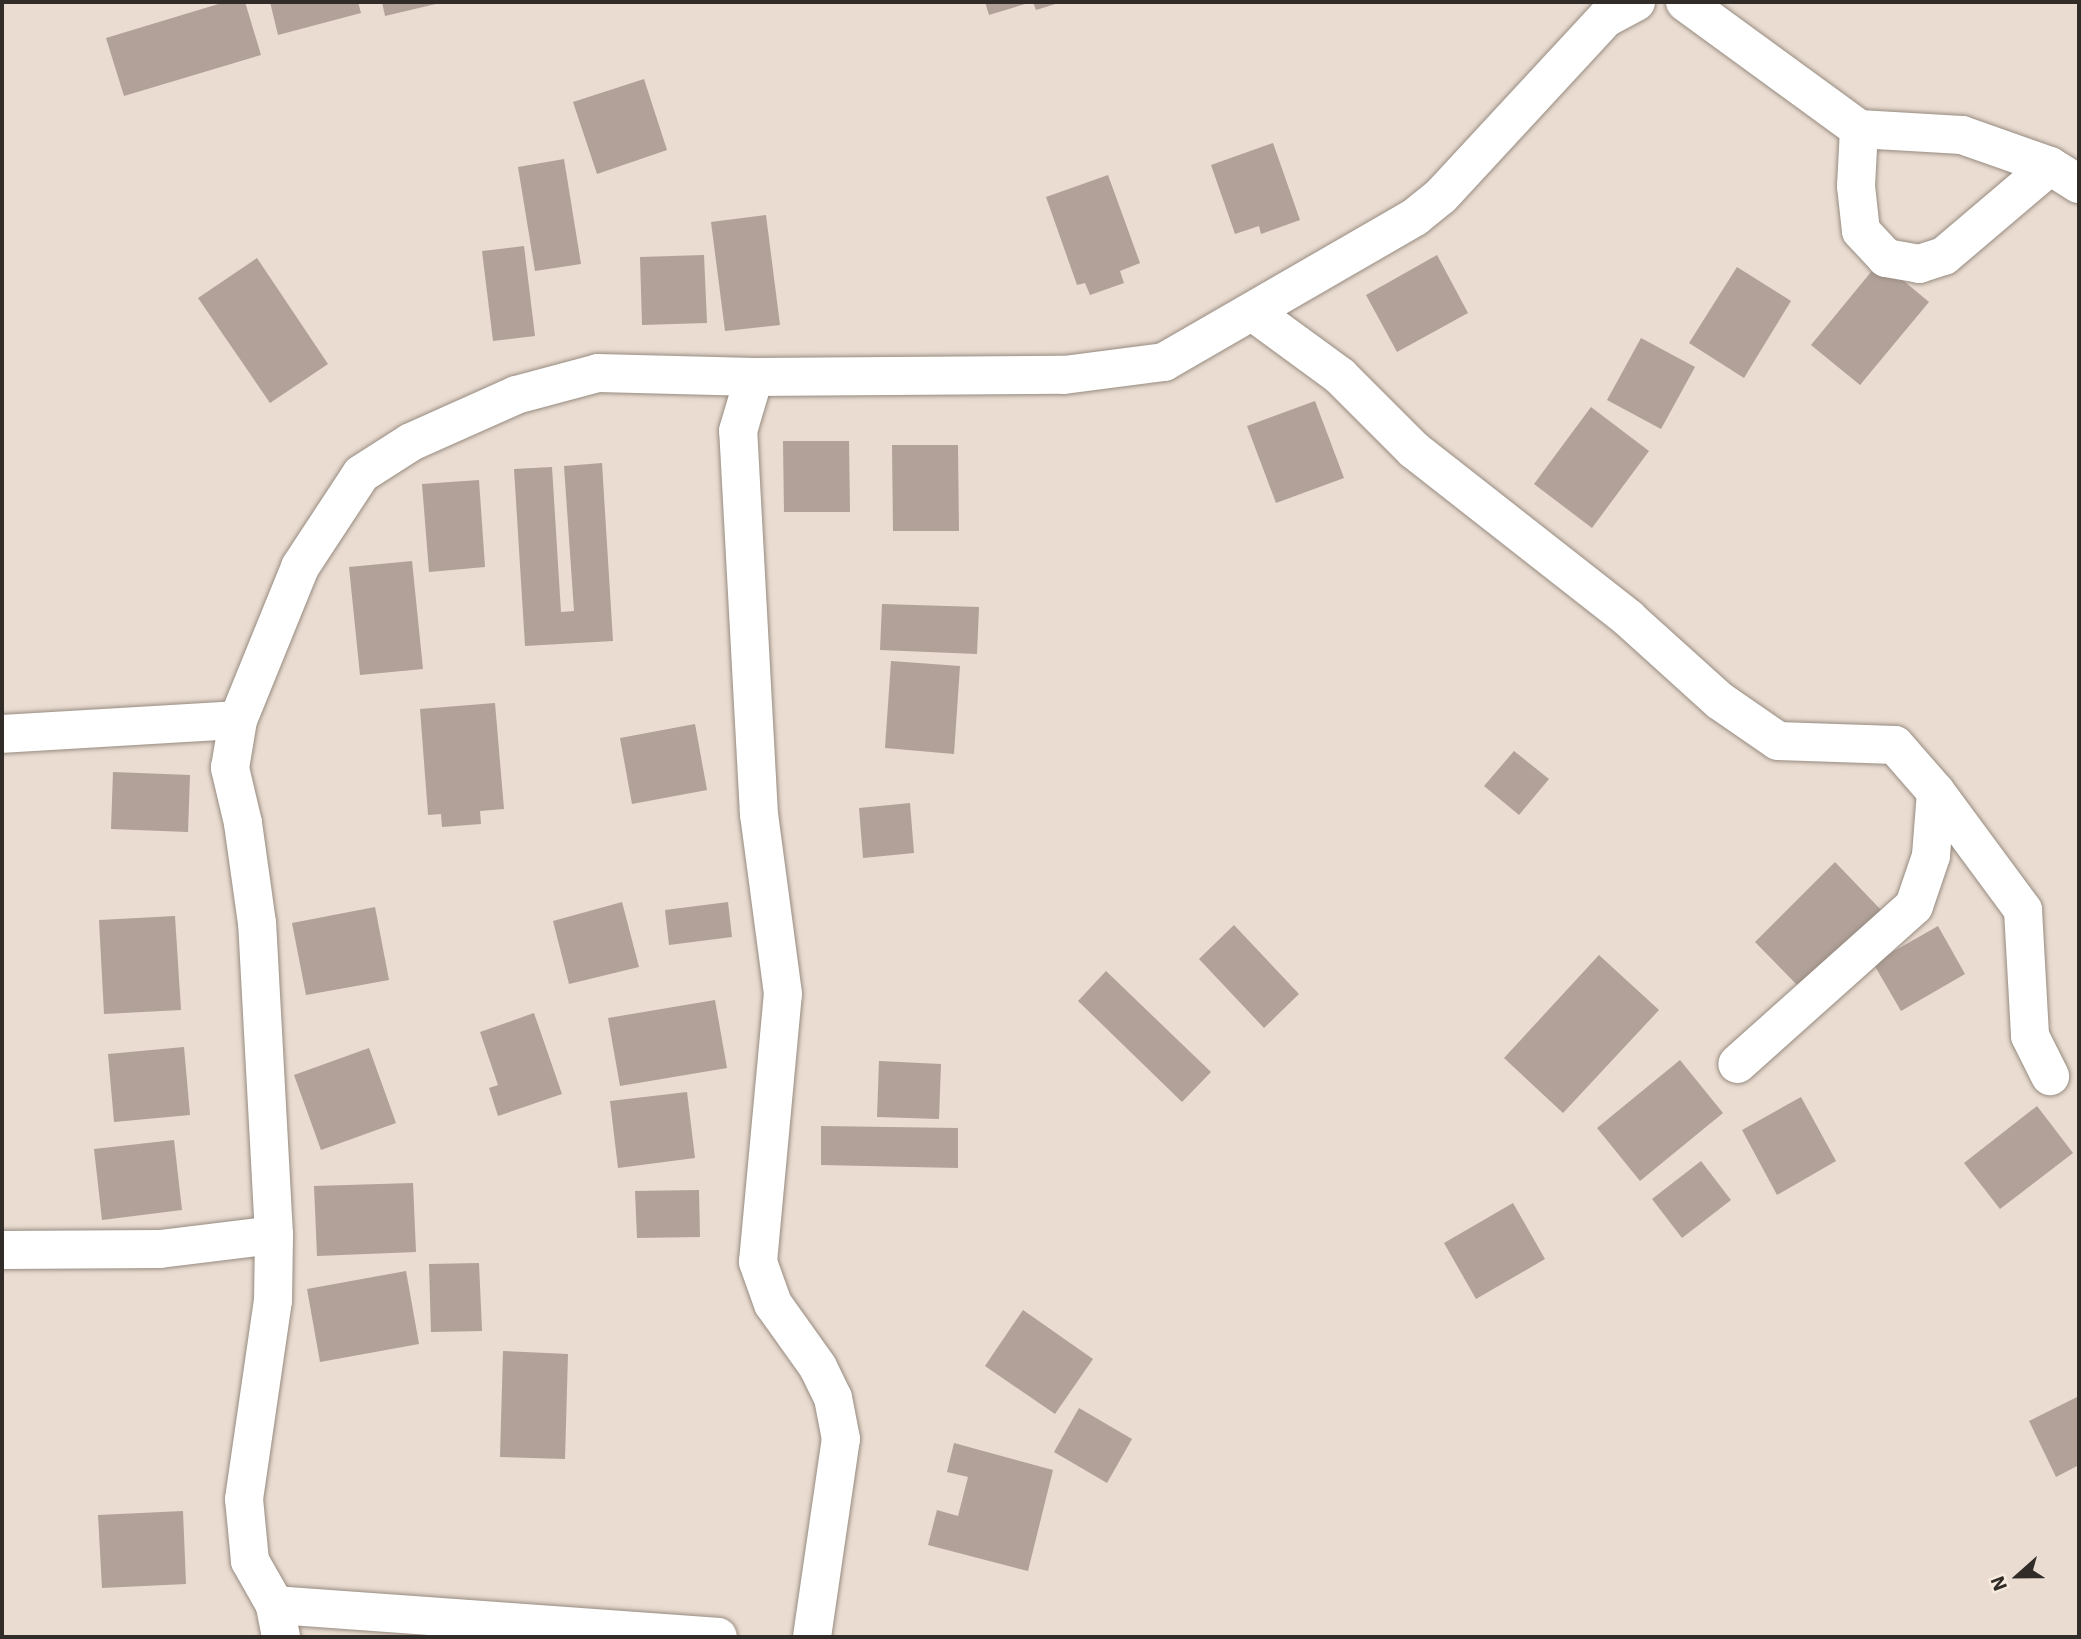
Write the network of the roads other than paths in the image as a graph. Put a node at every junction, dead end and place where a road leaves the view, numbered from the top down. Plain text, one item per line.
1 (1636, 2) edge
2 (1685, 2) edge
3 (1859, 129) junction
4 (2065, 175) edge
5 (1254, 313) junction
6 (754, 377) junction
7 (238, 720) junction
8 (2, 734) edge
9 (1936, 792) junction
10 (1737, 1064) dead end
11 (2050, 1076) dead end
12 (274, 1234) junction
13 (2, 1250) edge
14 (278, 1621) edge
15 (718, 1637) edge
16 (812, 1637) edge

1 - 5 street
2 - 3 street
3 - 4 street
3 - 4 street
5 - 6 street
5 - 9 street
6 - 7 street
6 - 16 street
7 - 8 street
7 - 12 street
9 - 10 street
9 - 11 street
12 - 13 street
12 - 14 street
14 - 15 street

